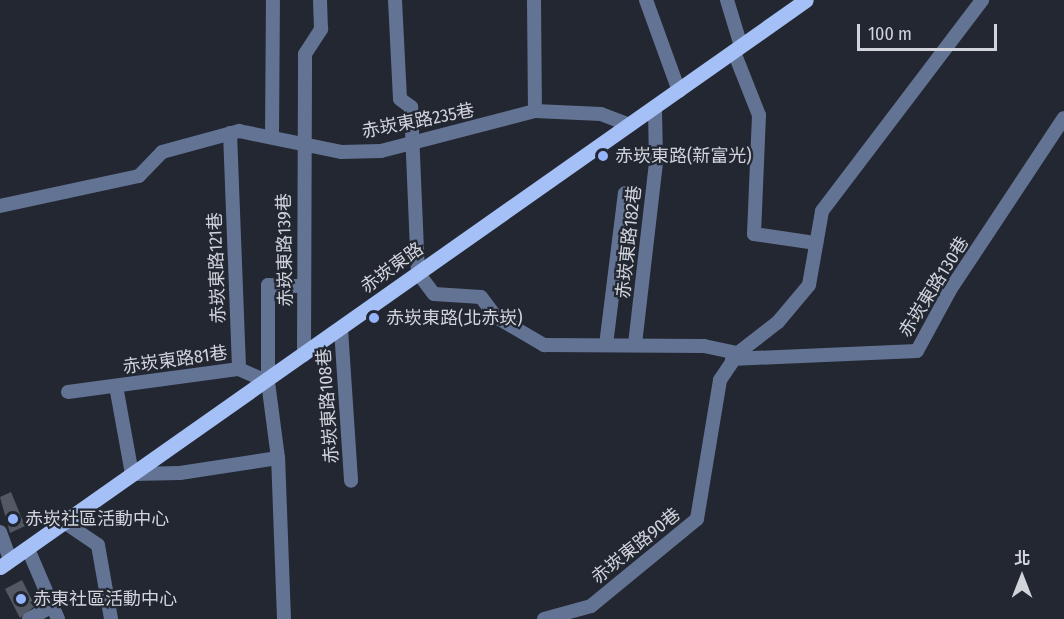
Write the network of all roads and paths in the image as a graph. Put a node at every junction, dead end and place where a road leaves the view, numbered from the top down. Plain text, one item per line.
1 (273, 0) edge
2 (320, 0) edge
3 (395, 0) edge
4 (534, 0) edge
5 (646, 0) edge
6 (727, 0) edge
7 (806, 0) edge
8 (982, 0) edge
9 (738, 49) junction
10 (680, 91) junction
11 (655, 108) junction
12 (535, 111) junction
13 (1064, 118) edge
14 (630, 125) junction
15 (230, 133) junction
16 (272, 137) junction
17 (411, 141) junction
18 (302, 145) junction
19 (625, 193) dead end
20 (0, 206) edge
21 (816, 243) junction
22 (418, 273) junction
23 (303, 286) junction
24 (341, 329) junction
25 (635, 344) junction
26 (606, 345) junction
27 (304, 355) junction
28 (735, 356) junction
29 (239, 369) junction
30 (268, 382) junction
31 (116, 386) junction
32 (68, 392) dead end
33 (278, 458) junction
34 (132, 474) junction
35 (351, 481) dead end
36 (64, 522) junction
37 (0, 532) edge
38 (28, 549) junction
39 (5, 564) edge
40 (55, 613) edge
41 (29, 619) edge
42 (111, 619) edge
43 (284, 619) edge
44 (544, 619) edge

1 - 16 street
2 - 18 street, 赤崁東路139巷
3 - 17 street
4 - 12 street
5 - 10 street
6 - 9 street
7 - 9 main road, 赤崁東路
8 - 21 street
9 - 10 main road, 赤崁東路
9 - 21 street
10 - 11 main road, 赤崁東路
11 - 14 main road, 赤崁東路
11 - 25 street, 赤崁東路182巷
12 - 14 street, 赤崁東路235巷
12 - 17 street, 赤崁東路235巷
13 - 28 street, 赤崁東路130巷
14 - 22 main road, 赤崁東路
15 - 16 street, 赤崁東路235巷
15 - 20 street, 赤崁東路235巷
15 - 29 street, 赤崁東路121巷
16 - 18 street, 赤崁東路235巷
17 - 18 street, 赤崁東路235巷
17 - 22 street
18 - 23 street, 赤崁東路139巷
19 - 26 street, 赤崁東路182巷
21 - 28 street
22 - 24 main road, 赤崁東路
22 - 26 street, 赤崁東路130巷
23 - 27 street, 赤崁東路139巷
23 - 30 street
24 - 27 main road, 赤崁東路
24 - 35 street, 赤崁東路108巷
25 - 26 street, 赤崁東路130巷
25 - 28 street, 赤崁東路130巷
27 - 30 main road, 赤崁東路
28 - 44 street, 赤崁東路90巷
29 - 30 street
29 - 31 street, 赤崁東路81巷
30 - 33 street
30 - 34 main road, 赤崁東路
31 - 32 street, 赤崁東路81巷
31 - 34 street, 赤崁東路81巷
33 - 34 street
33 - 43 street
34 - 36 main road, 赤崁東路
36 - 38 main road, 赤崁東路
36 - 42 street
37 - 39 street
38 - 39 main road, 赤崁東路
38 - 40 street
40 - 41 street

